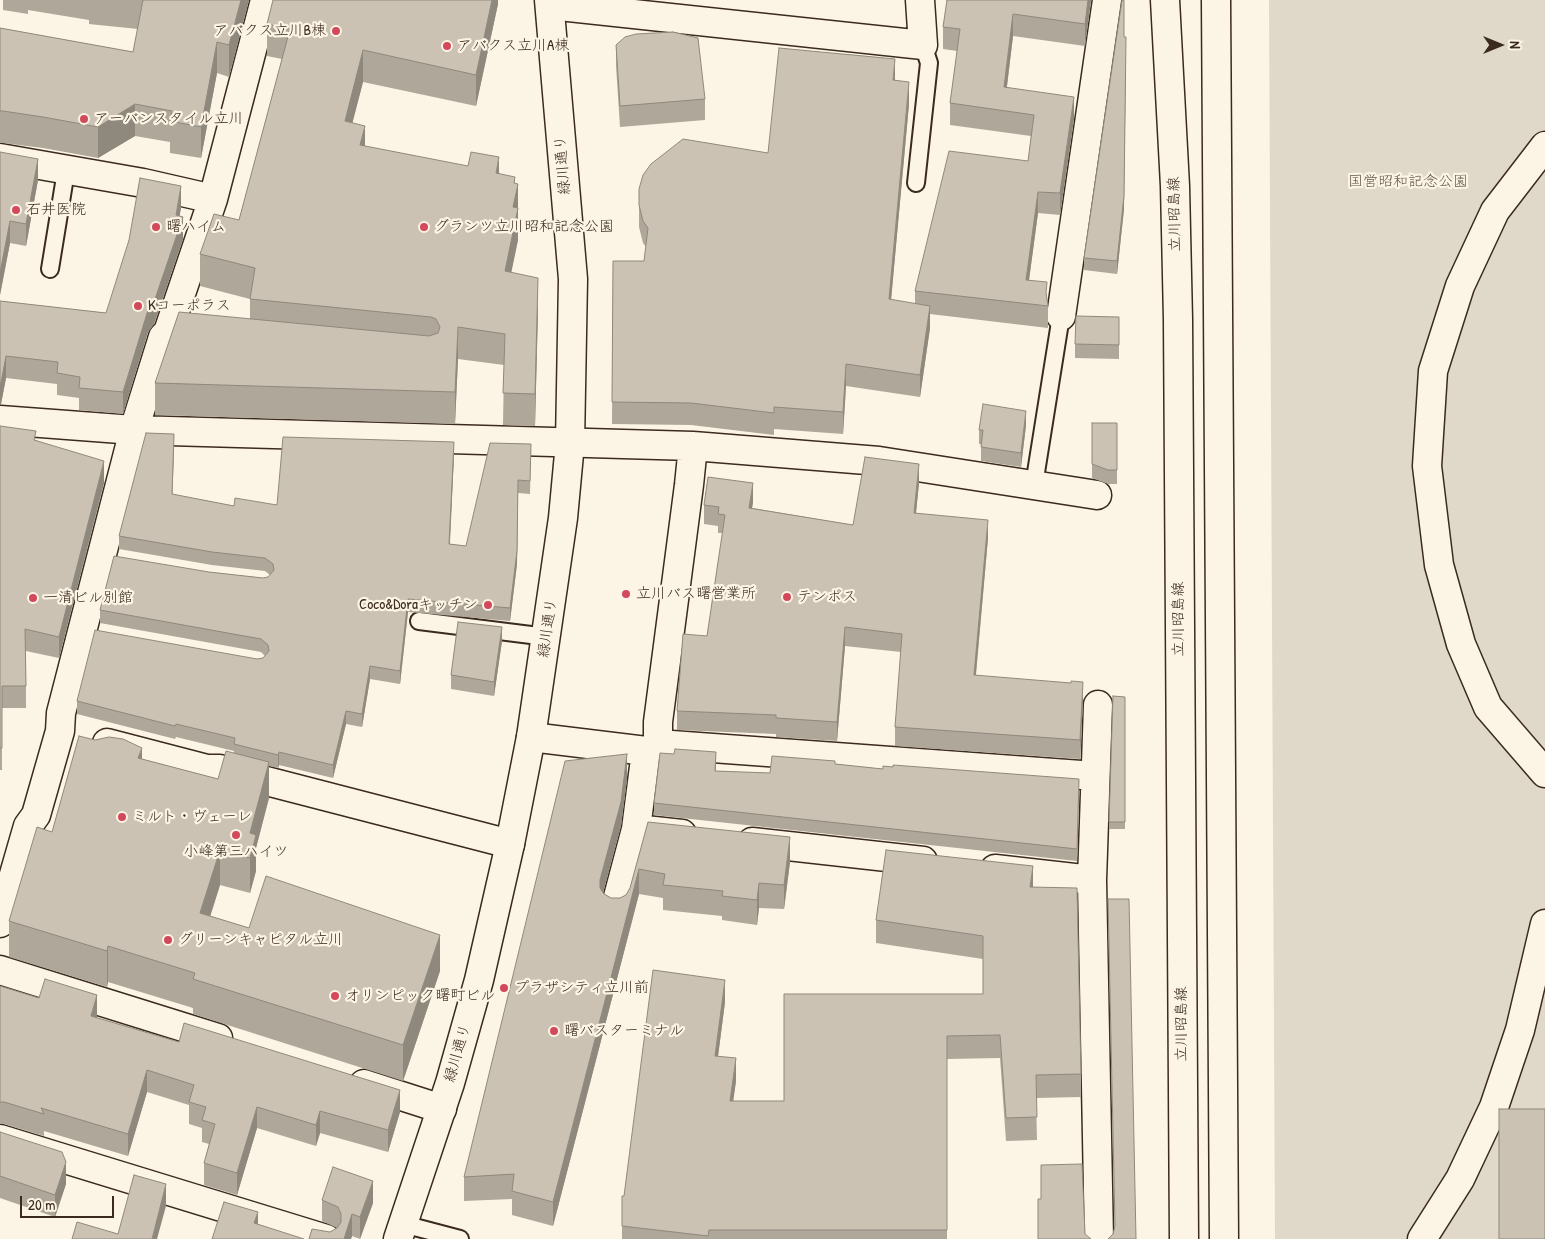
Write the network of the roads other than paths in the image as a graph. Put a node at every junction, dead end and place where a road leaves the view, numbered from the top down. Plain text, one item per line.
1 (265, 0) edge
2 (920, 0) edge
3 (1107, 0) edge
4 (1165, 0) edge
5 (1216, 0) edge
6 (550, 2) edge
7 (923, 45) junction
8 (1545, 146) edge
9 (0, 158) edge
10 (66, 171) junction
11 (916, 183) dead end
12 (213, 199) junction
13 (50, 269) dead end
14 (1061, 316) joint
15 (0, 420) edge
16 (134, 430) junction
17 (570, 443) junction
18 (693, 446) junction
19 (1034, 485) junction
20 (1097, 495) dead end
21 (419, 621) dead end
22 (547, 637) junction
23 (1098, 705) dead end
24 (60, 731) junction
25 (530, 737) junction
26 (652, 747) junction
27 (1545, 773) edge
28 (1095, 776) junction
29 (636, 829) junction
30 (510, 844) junction
31 (945, 863) edge
32 (975, 866) edge
33 (1092, 880) junction
34 (615, 908) edge
35 (0, 923) edge
36 (1545, 924) edge
37 (0, 970) edge
38 (1538, 986) edge
39 (246, 1047) edge
40 (341, 1077) edge
41 (442, 1109) junction
42 (0, 1138) edge
43 (400, 1232) edge
44 (326, 1239) edge
45 (460, 1239) edge
46 (1099, 1239) edge
47 (1184, 1239) edge
48 (1224, 1239) edge
49 (1422, 1239) edge

1 - 12 street
2 - 7 street
3 - 14 street
4 - 47 street, 立川昭島線
5 - 48 street
6 - 7 street
6 - 17 street, 緑川通り
7 - 11 lane
8 - 27 street
9 - 10 street
10 - 12 street
10 - 13 lane
12 - 16 street
14 - 19 lane
15 - 16 street
16 - 17 street
16 - 24 street
17 - 18 street
17 - 22 street, 緑川通り
18 - 19 street
18 - 26 street
19 - 20 street
21 - 22 lane
22 - 25 street, 緑川通り
23 - 28 street
24 - 30 street
24 - 35 street
25 - 26 street
25 - 30 street, 緑川通り
26 - 28 street
26 - 29 street
28 - 33 street
29 - 31 street
29 - 34 street
30 - 41 street, 緑川通り
32 - 33 street
33 - 46 street
36 - 38 street
37 - 39 street
38 - 49 street
40 - 41 street
41 - 43 street, 緑川通り
42 - 44 street
43 - 45 lane

